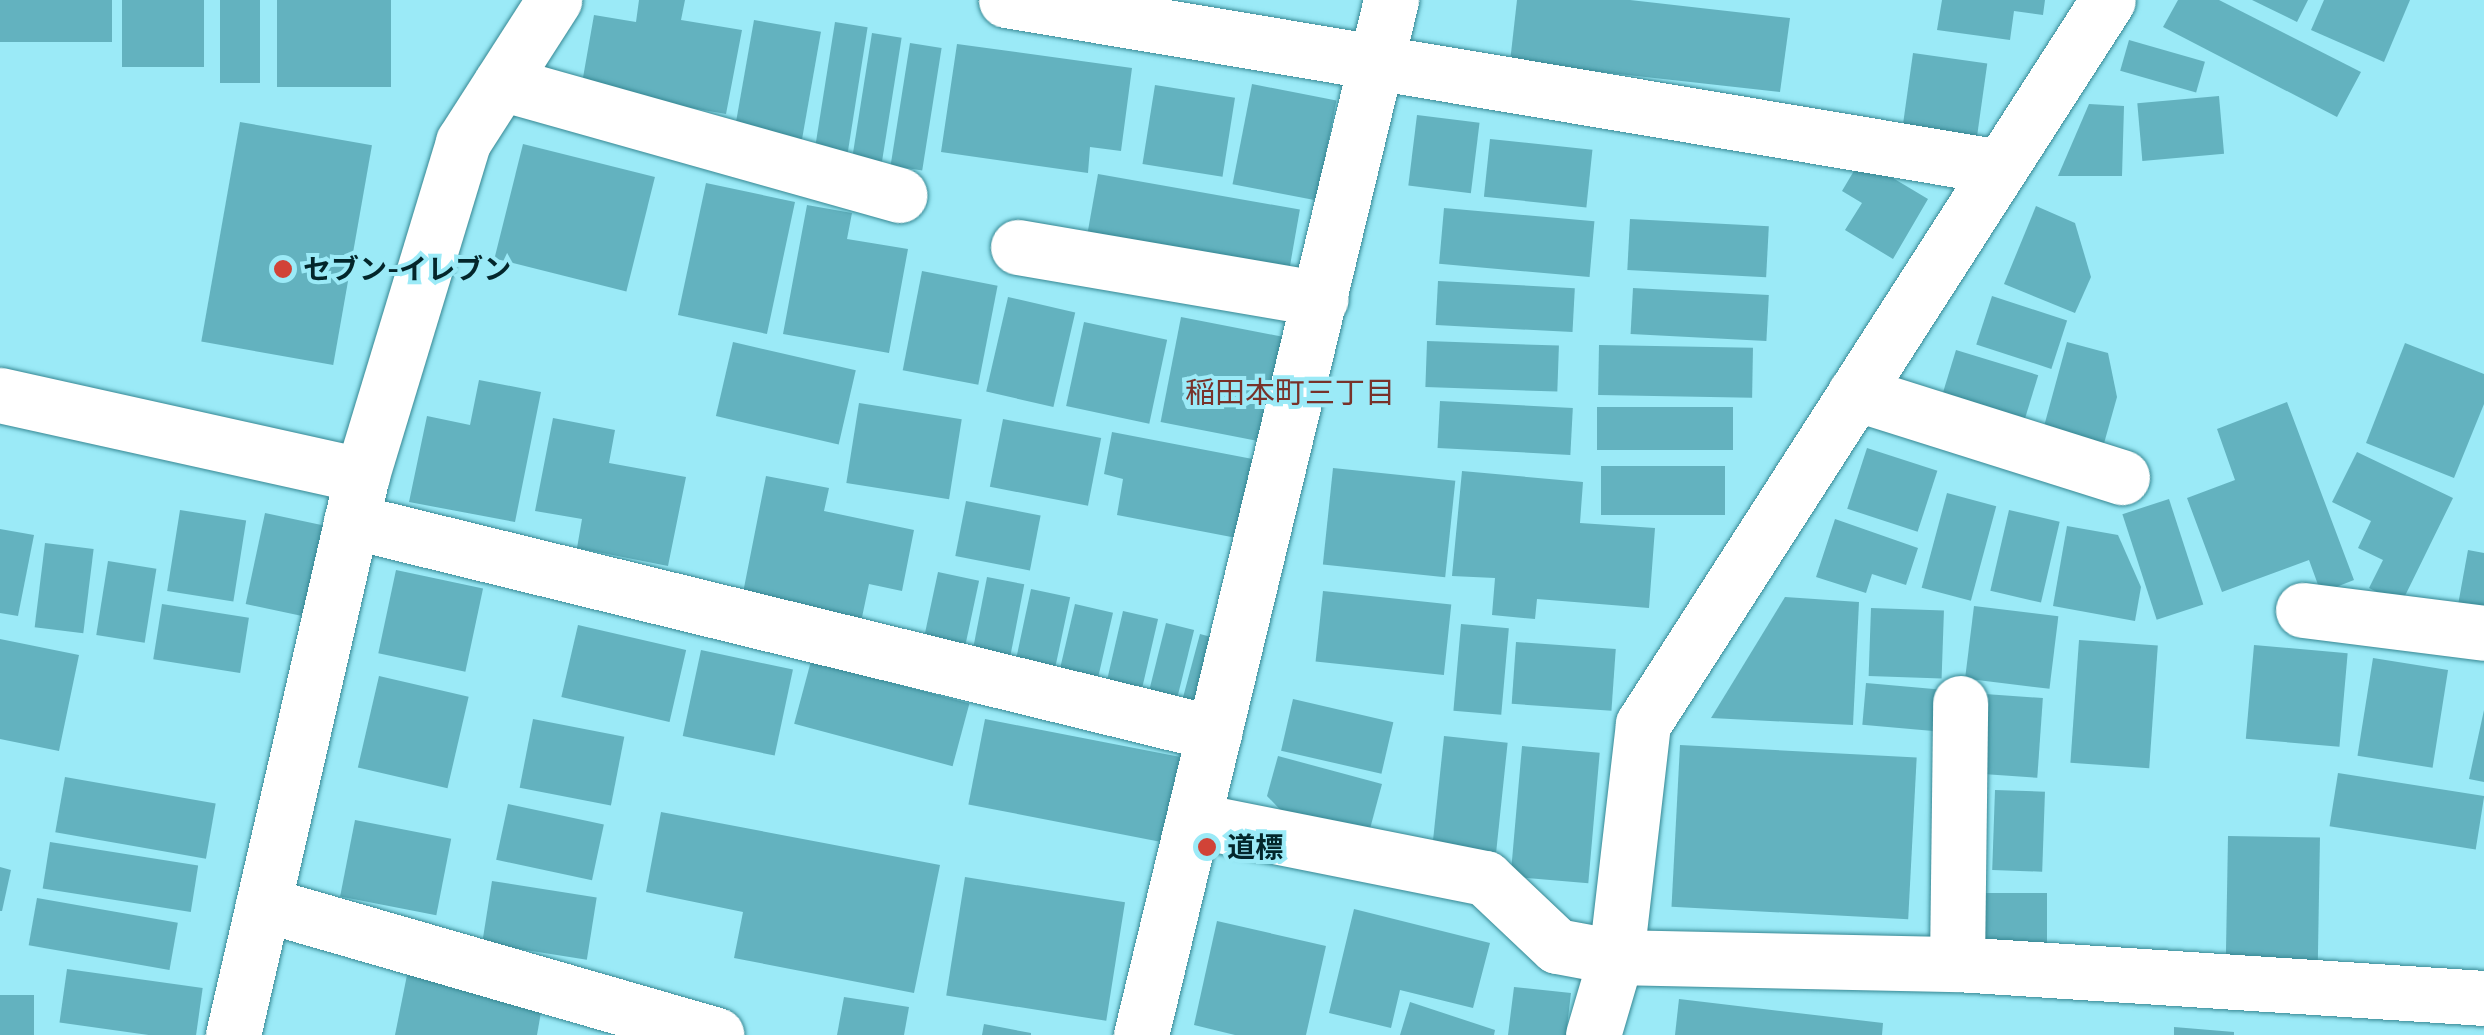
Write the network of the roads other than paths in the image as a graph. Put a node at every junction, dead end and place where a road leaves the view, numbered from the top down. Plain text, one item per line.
1 (554, 0) edge
2 (1006, 0) edge
3 (1391, 0) edge
4 (2108, 0) edge
5 (1379, 60) junction
6 (501, 83) junction
7 (2000, 168) junction
8 (900, 195) dead end
9 (1018, 247) dead end
10 (1321, 299) junction
11 (1856, 393) junction
12 (0, 395) edge
13 (2122, 477) dead end
14 (357, 498) junction
15 (2303, 610) dead end
16 (2484, 633) edge
17 (1960, 703) dead end
18 (1214, 733) junction
19 (1194, 820) junction
20 (263, 904) junction
21 (1616, 956) junction
22 (1957, 964) junction
23 (2484, 998) edge
24 (233, 1035) edge
25 (716, 1035) edge
26 (1141, 1035) edge
27 (1592, 1035) edge

1 - 6 street
2 - 5 street
3 - 5 street
4 - 7 street
5 - 7 street
5 - 10 street
6 - 8 street
6 - 14 street
7 - 11 street
9 - 10 street
10 - 18 street
11 - 13 street
11 - 21 street
12 - 14 street
14 - 18 street
14 - 20 street
15 - 16 street
17 - 22 street
18 - 19 street
19 - 21 street
19 - 26 street
20 - 24 street
20 - 25 street
21 - 22 street
21 - 27 street
22 - 23 street

